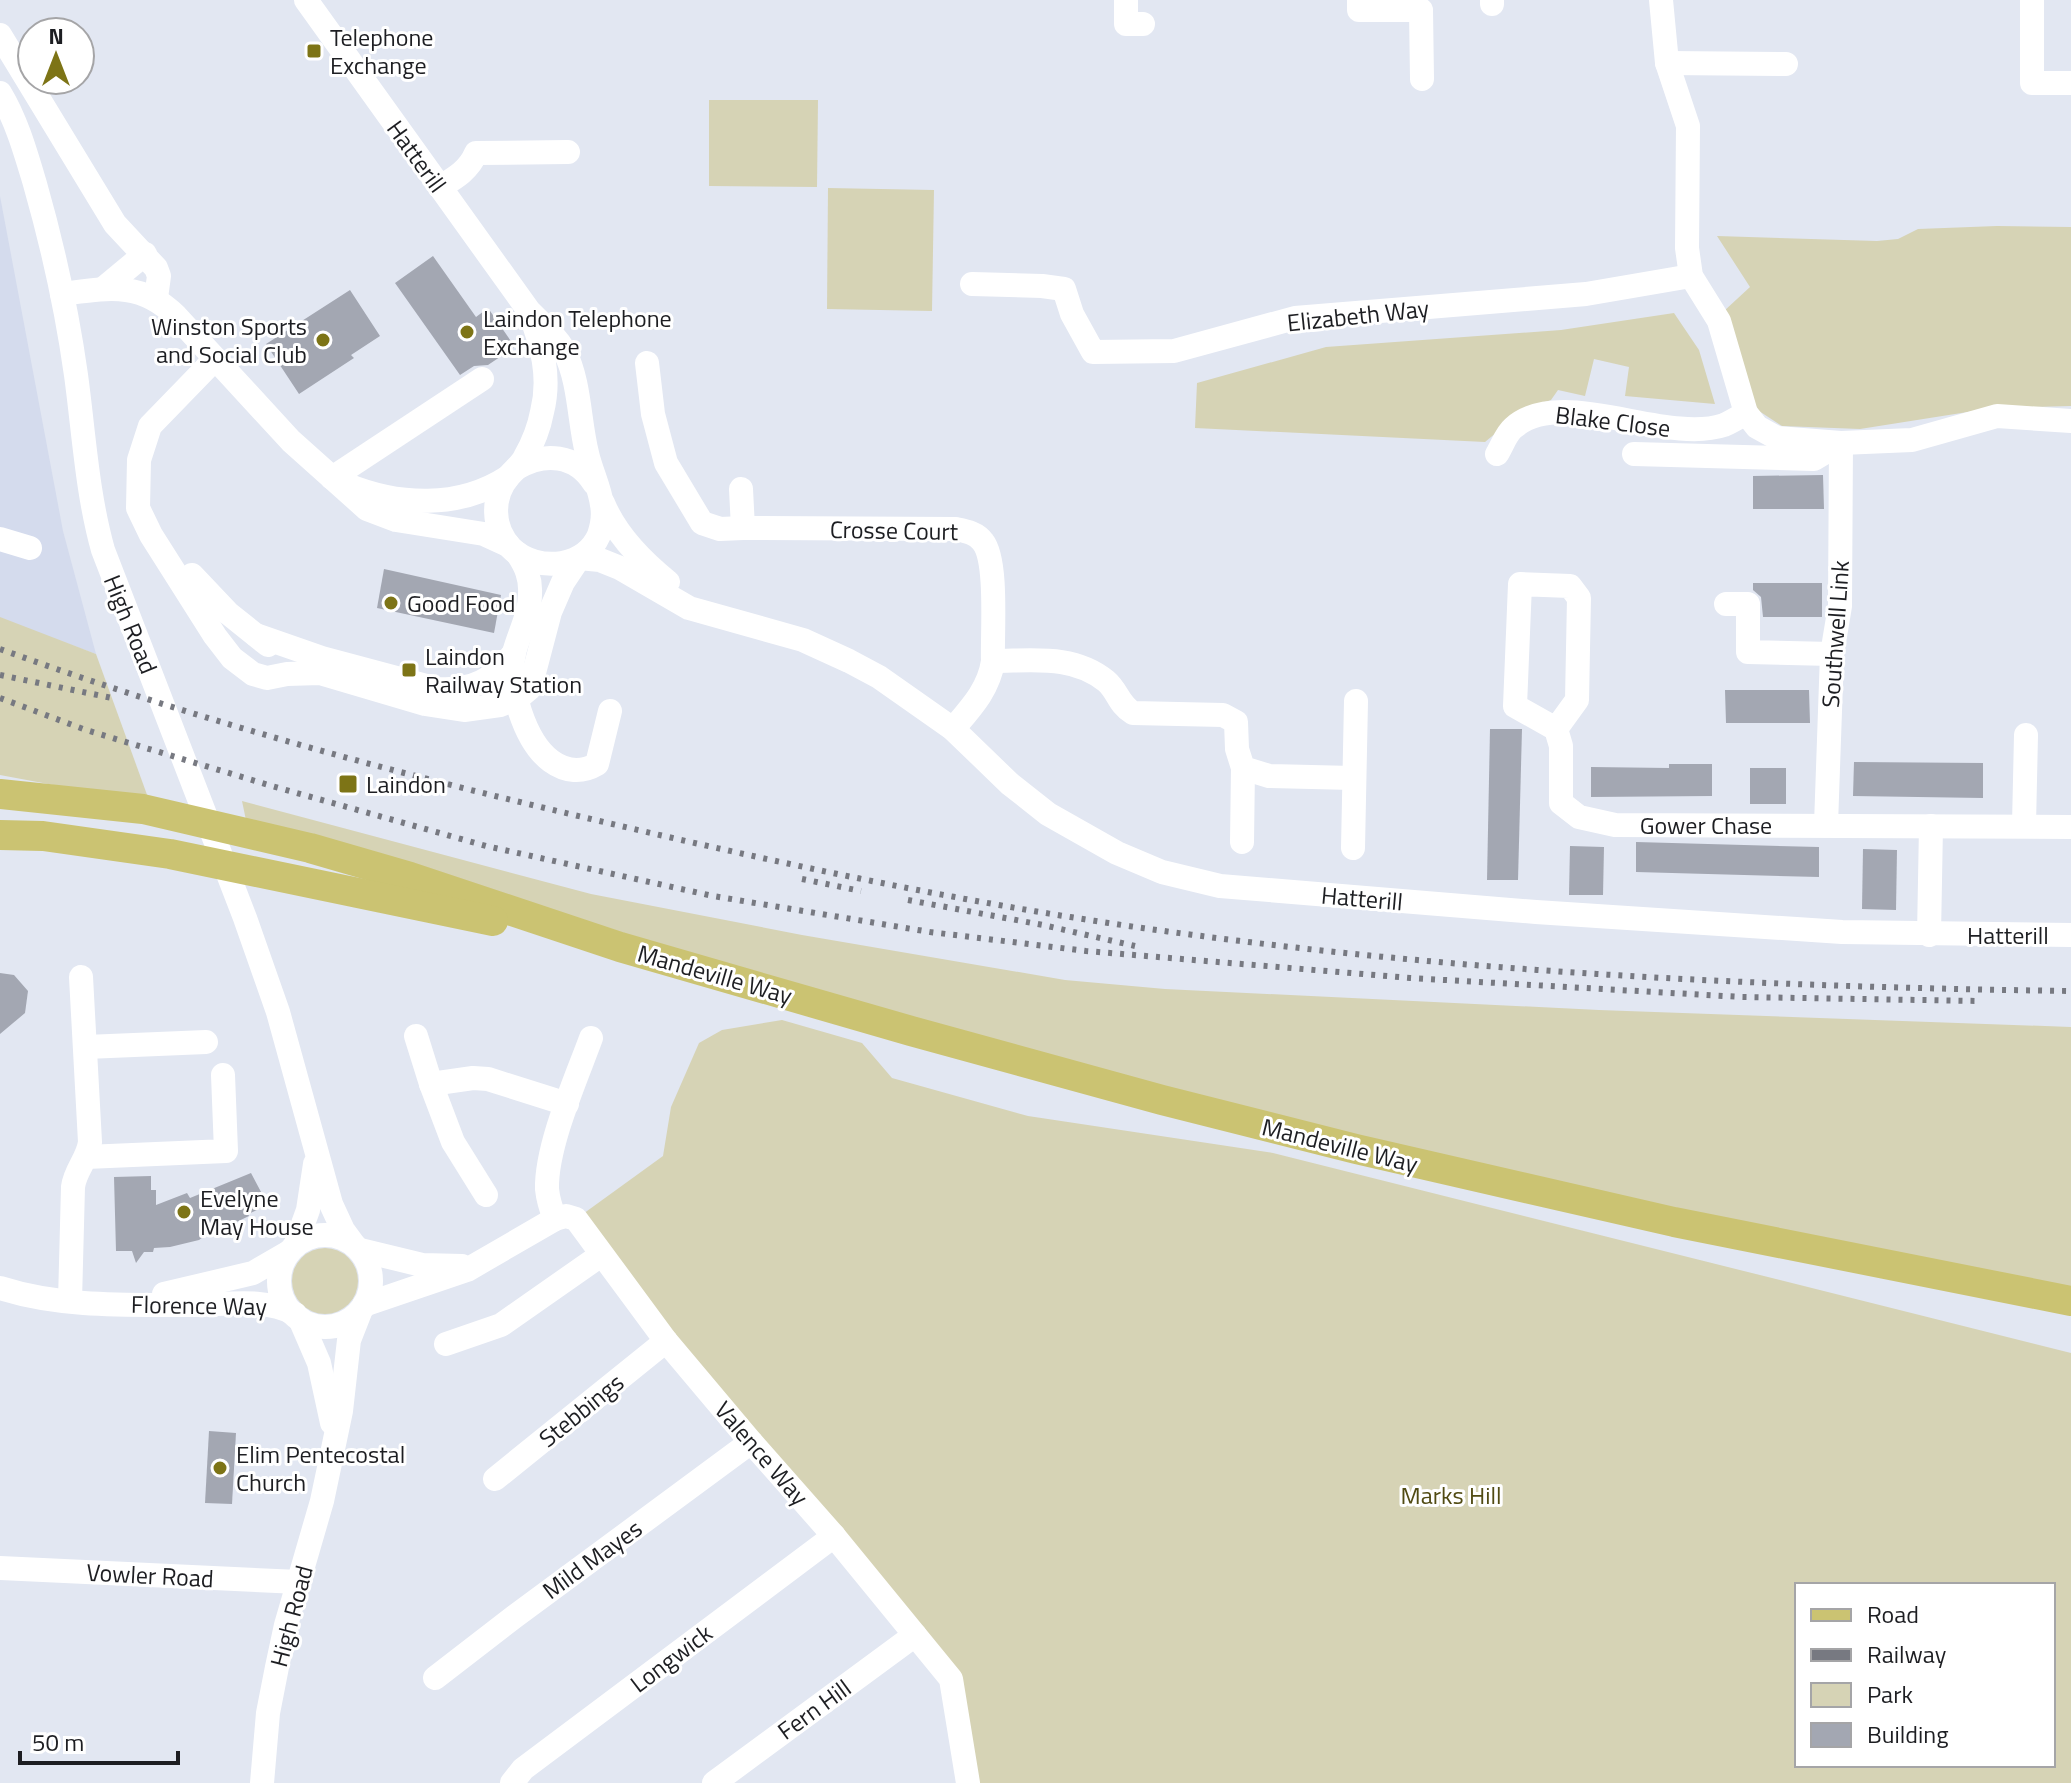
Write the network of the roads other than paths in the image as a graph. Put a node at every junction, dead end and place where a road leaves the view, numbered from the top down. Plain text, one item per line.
1 (306, 0) edge
2 (1126, 0) edge
3 (1359, 0) edge
4 (1661, 0) edge
5 (2032, 0) edge
6 (1143, 24) dead end
7 (0, 35) edge
8 (1667, 63) junction
9 (1786, 64) dead end
10 (1422, 79) dead end
11 (2071, 83) edge
12 (0, 93) edge
13 (568, 152) dead end
14 (440, 187) junction
15 (145, 254) junction
16 (1691, 276) junction
17 (972, 284) dead end
18 (104, 288) junction
19 (62, 294) junction
20 (156, 298) junction
21 (529, 311) junction
22 (215, 359) junction
23 (647, 363) dead end
24 (482, 379) dead end
25 (1746, 413) junction
26 (2071, 421) edge
27 (1841, 443) junction
28 (1497, 454) dead end
29 (1634, 454) dead end
30 (138, 471) junction
31 (512, 473) junction
32 (332, 478) junction
33 (741, 489) dead end
34 (600, 496) junction
35 (743, 528) junction
36 (0, 539) edge
37 (30, 548) dead end
38 (513, 549) junction
39 (579, 558) junction
40 (1726, 604) dead end
41 (728, 618) junction
42 (256, 635) junction
43 (514, 653) junction
44 (1832, 654) junction
45 (993, 661) junction
46 (275, 676) junction
47 (525, 690) junction
48 (1356, 701) dead end
49 (610, 711) dead end
50 (953, 729) junction
51 (1556, 729) junction
52 (2026, 735) dead end
53 (1243, 768) junction
54 (1353, 778) junction
55 (0, 794) edge
56 (1826, 825) junction
57 (2024, 825) junction
58 (1931, 826) junction
59 (2071, 827) edge
60 (0, 835) edge
61 (1242, 842) dead end
62 (1353, 848) dead end
63 (1929, 935) junction
64 (2071, 935) edge
65 (620, 947) junction
66 (81, 977) dead end
67 (416, 1036) dead end
68 (591, 1038) dead end
69 (206, 1042) dead end
70 (86, 1047) junction
71 (223, 1075) dead end
72 (431, 1084) junction
73 (567, 1104) junction
74 (315, 1142) junction
75 (86, 1157) junction
76 (486, 1195) dead end
77 (555, 1219) junction
78 (357, 1247) junction
79 (292, 1249) junction
80 (601, 1255) junction
81 (487, 1260) junction
82 (0, 1288) edge
83 (70, 1301) junction
84 (2071, 1301) edge
85 (102, 1303) junction
86 (362, 1309) junction
87 (297, 1317) junction
88 (666, 1341) junction
89 (446, 1344) dead end
90 (751, 1442) junction
91 (332, 1451) junction
92 (495, 1479) dead end
93 (834, 1536) junction
94 (0, 1568) edge
95 (299, 1582) junction
96 (915, 1635) junction
97 (435, 1678) dead end
98 (262, 1783) edge
99 (512, 1783) edge
100 (714, 1783) edge
101 (968, 1783) edge

1 - 14 street, Hatterill
2 - 6 street
3 - 10 street
4 - 8 street
5 - 11 street
7 - 15 street
8 - 9 street
8 - 16 street
12 - 19 street, High Road
13 - 14 street
14 - 21 street, Hatterill
15 - 18 street
15 - 20 street
16 - 17 street, Elizabeth Way
16 - 25 street
18 - 19 street
18 - 20 street
19 - 74 street, High Road
20 - 22 street
21 - 31 street, Hatterill
21 - 34 street, Hatterill
22 - 30 street
22 - 32 street
23 - 35 street, Crosse Court
24 - 32 street
25 - 27 street
25 - 28 street, Blake Close
26 - 27 street
27 - 29 street
27 - 44 street, Southwell Link
30 - 42 street
30 - 46 street
31 - 32 street
31 - 34 street, Hatterill
31 - 38 street, Hatterill
32 - 38 street
33 - 35 street
34 - 39 street, Hatterill
34 - 41 street, Hatterill
35 - 45 street, Crosse Court
36 - 37 street
38 - 39 street, Hatterill
38 - 43 street
39 - 41 street, Hatterill
39 - 47 street
40 - 44 street
41 - 50 street, Hatterill
42 - 43 street
42 - 46 street
43 - 47 street
44 - 56 street, Southwell Link
45 - 50 street, Crosse Court
45 - 53 street
46 - 47 street
47 - 49 street
48 - 54 street
50 - 63 street, Hatterill
51 - 51 street
51 - 56 street, Gower Chase
52 - 57 street
53 - 54 street
53 - 61 street
54 - 62 street
55 - 65 main road, Mandeville Way
56 - 58 street, Gower Chase
57 - 58 street, Gower Chase
57 - 59 street, Gower Chase
58 - 63 street
60 - 65 main road, Mandeville Way
63 - 64 street, Hatterill
65 - 84 main road, Mandeville Way
66 - 70 street
67 - 72 street
68 - 73 street
69 - 70 street
70 - 75 street
71 - 75 street
72 - 73 street
72 - 76 street
73 - 77 street
74 - 78 street, High Road
74 - 79 street, High Road
75 - 83 street
77 - 80 street, Valence Way
77 - 81 street
78 - 79 street
78 - 81 street
78 - 86 street
79 - 85 street, Florence Way
79 - 87 street
80 - 88 street, Valence Way
80 - 89 street
81 - 86 street
82 - 83 street, Florence Way
83 - 85 street, Florence Way
85 - 87 street, Florence Way
86 - 87 street
86 - 91 street, High Road
87 - 91 street, High Road
88 - 90 street, Valence Way
88 - 92 street, Stebbings
90 - 93 street, Valence Way
90 - 97 street, Mild Mayes
91 - 95 street, High Road
93 - 96 street, Valence Way
93 - 99 street, Longwick
94 - 95 street, Vowler Road
95 - 98 street, High Road
96 - 100 street, Fern Hill
96 - 101 street, Valence Way

